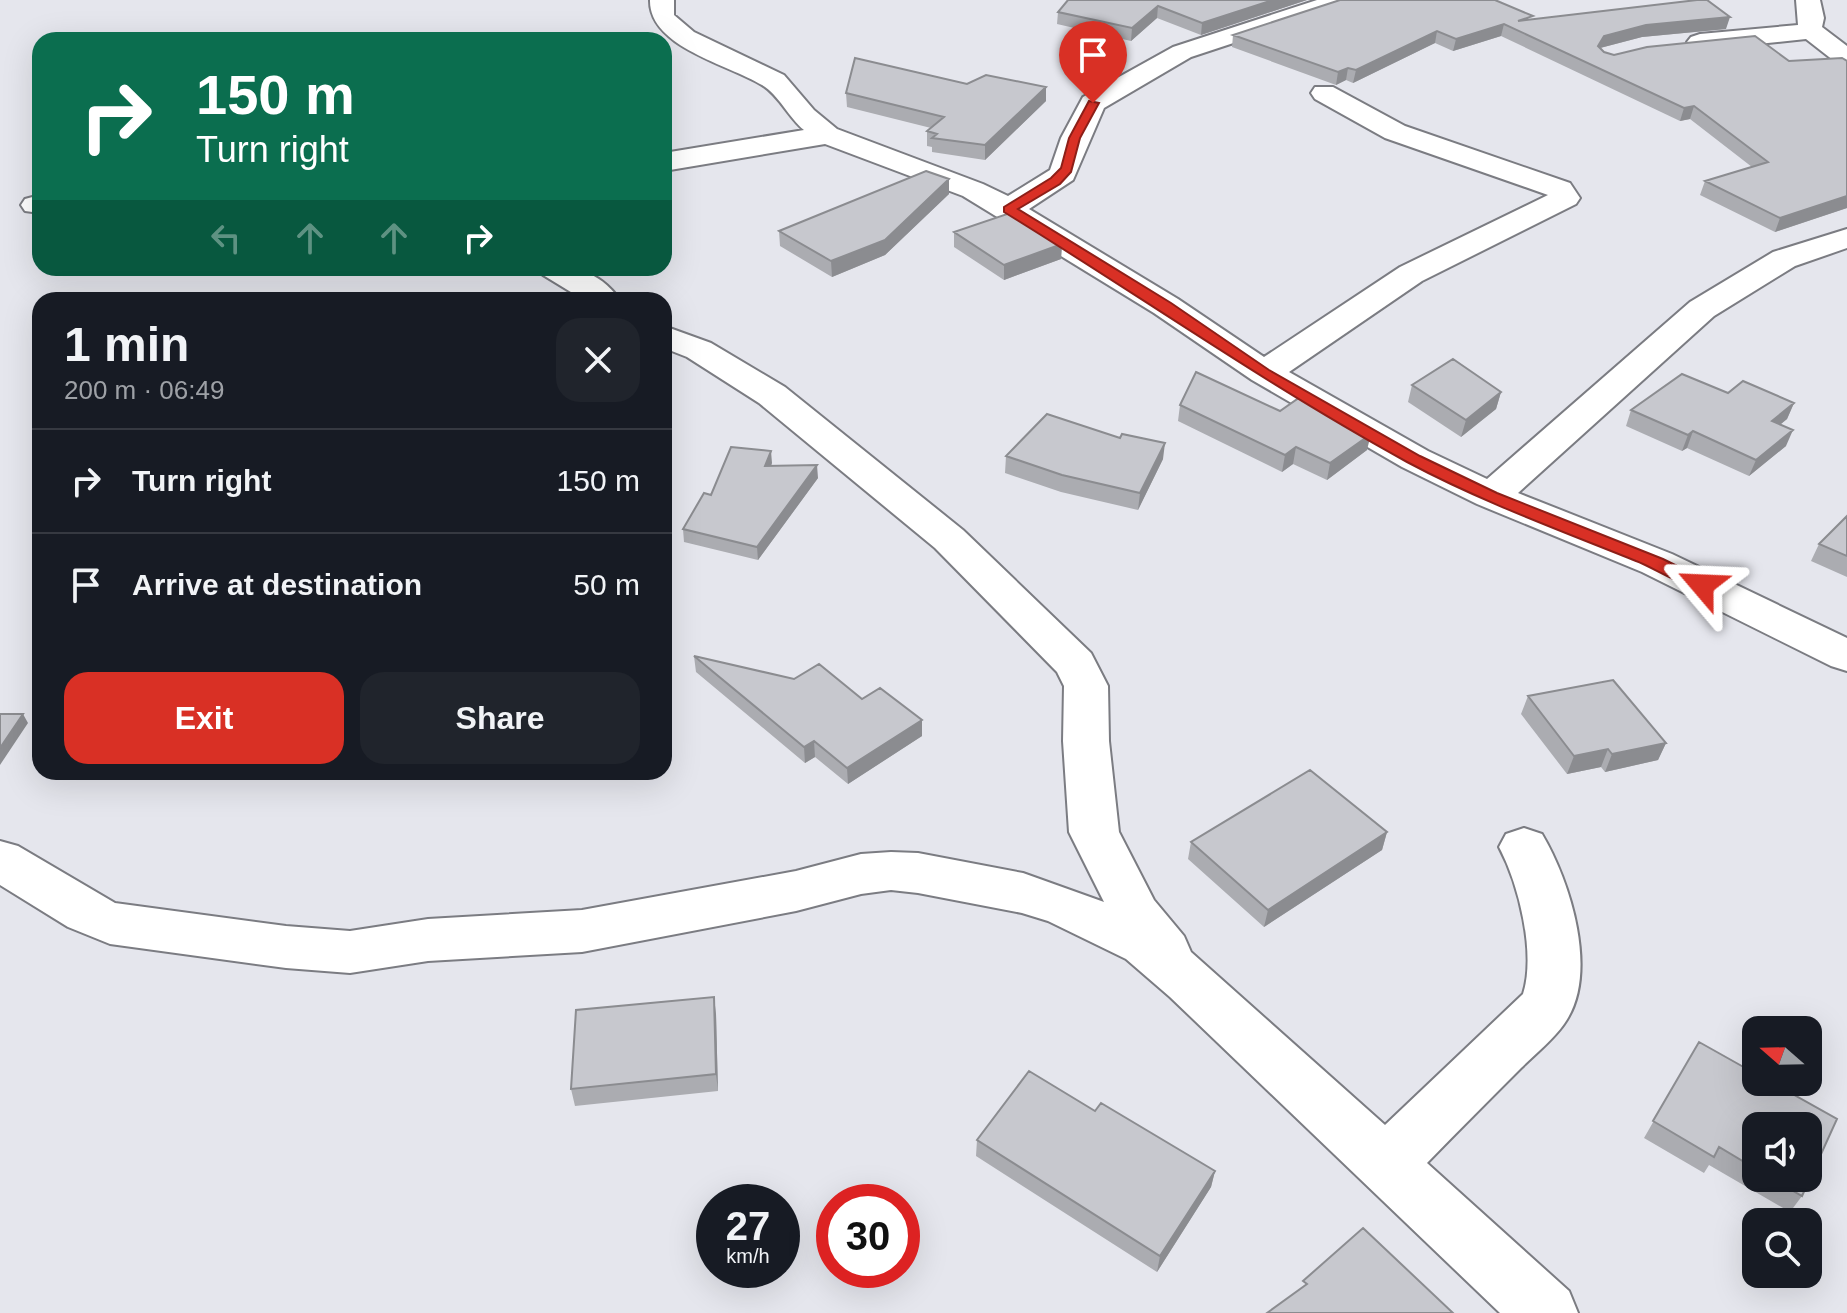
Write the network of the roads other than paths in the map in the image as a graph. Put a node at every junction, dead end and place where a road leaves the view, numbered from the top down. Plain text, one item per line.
1 (662, 0) edge
2 (1341, 0) edge
3 (1808, 0) edge
4 (1811, 30) junction
5 (1677, 45) edge
6 (1847, 59) edge
7 (1324, 93) dead end
8 (827, 135) junction
9 (672, 161) edge
10 (1009, 209) junction
11 (1847, 238) edge
12 (569, 276) edge
13 (595, 292) edge
14 (672, 339) edge
15 (1264, 373) junction
16 (1491, 496) junction
17 (1847, 656) edge
18 (1524, 847) dead end
19 (0, 860) edge
20 (1189, 981) junction
21 (1384, 1165) junction
22 (1546, 1313) edge

1 - 8 street
2 - 10 street
3 - 4 street
4 - 5 street
4 - 6 street
7 - 15 street
8 - 9 street
8 - 10 street
10 - 15 street
11 - 16 street
12 - 13 street
14 - 20 street
15 - 16 street
16 - 17 street
18 - 21 street
19 - 20 street
20 - 21 street
21 - 22 street

